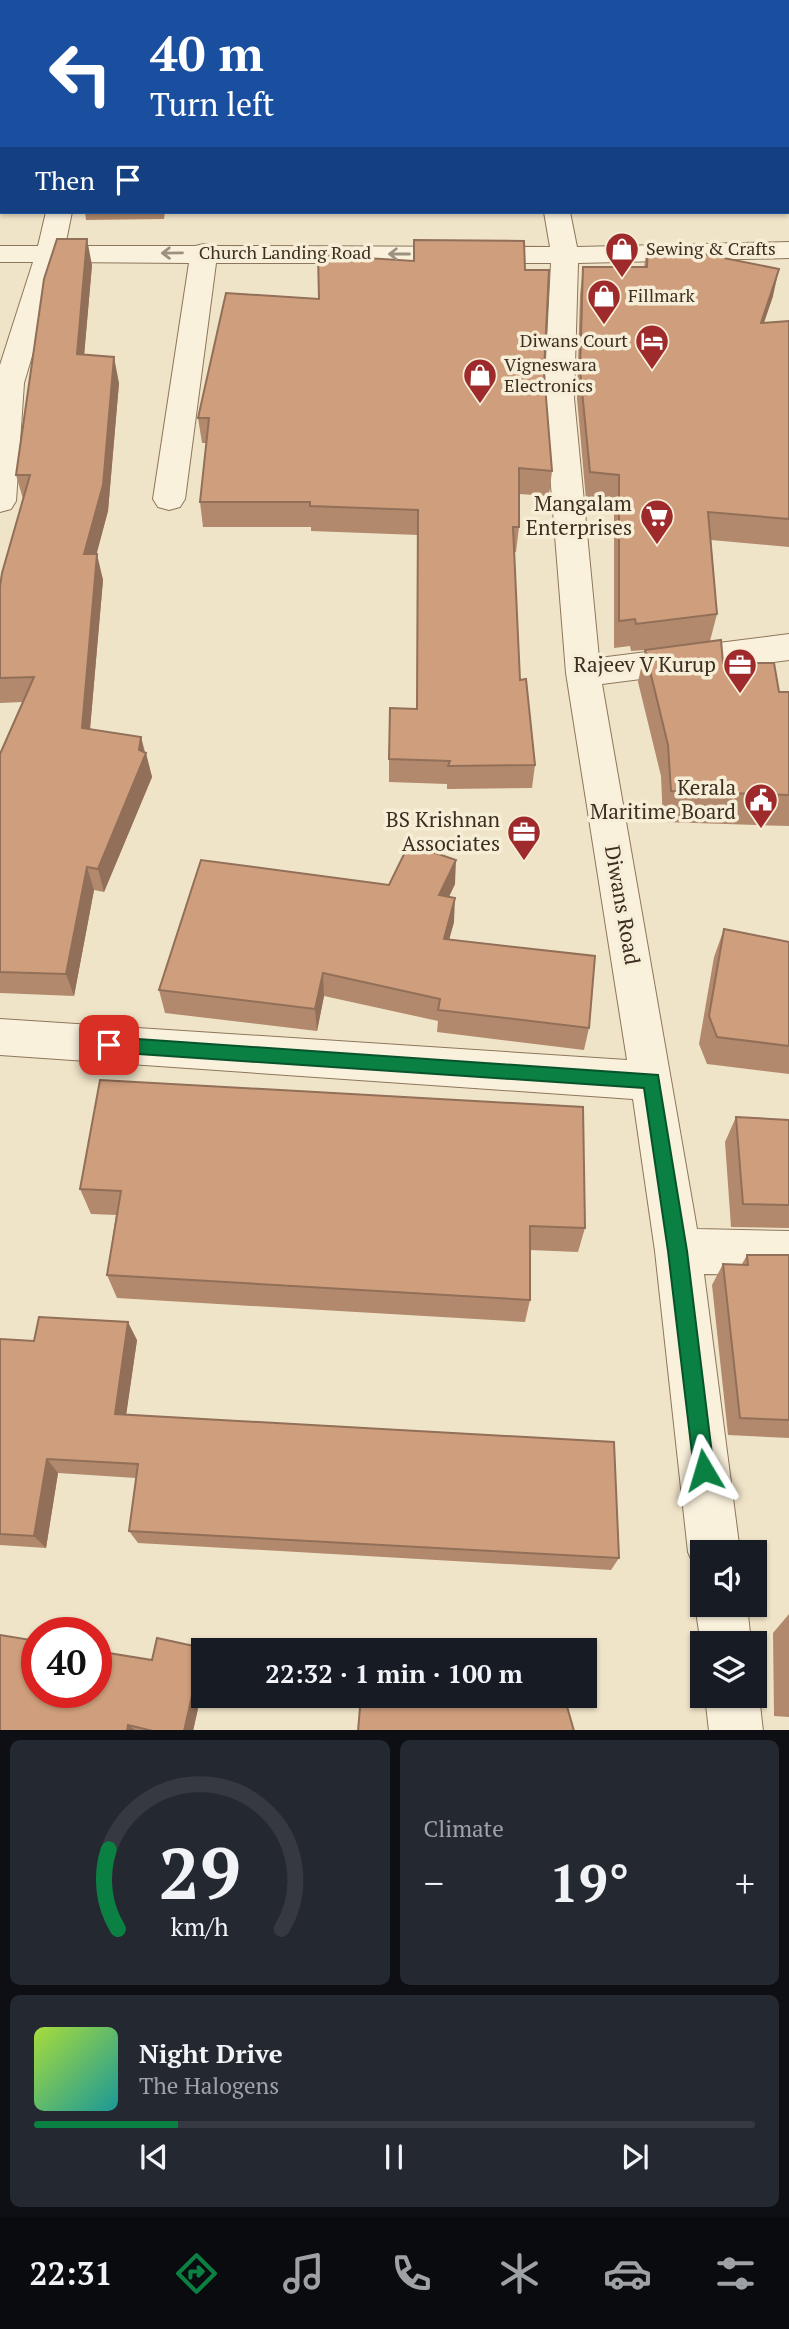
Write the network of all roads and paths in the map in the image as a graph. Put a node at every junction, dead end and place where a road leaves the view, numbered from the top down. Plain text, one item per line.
1 (59, 214) edge
2 (557, 214) edge
3 (789, 250) edge
4 (204, 252) junction
5 (0, 254) edge
6 (49, 255) junction
7 (565, 255) junction
8 (169, 499) dead end
9 (0, 501) edge
10 (789, 648) edge
11 (583, 673) junction
12 (0, 1037) edge
13 (652, 1081) junction
14 (678, 1251) junction
15 (789, 1253) edge
16 (713, 1540) edge
17 (733, 1708) edge
18 (736, 1730) edge

1 - 6 street
2 - 7 street
3 - 7 street, Church Landing Road
4 -> 6 street, Church Landing Road
7 -> 4 street, Church Landing Road
4 - 8 street
5 - 6 street, Church Landing Road
6 - 9 street
7 - 11 street, Diwans Road
10 - 11 street
11 - 13 street, Diwans Road
12 - 13 street
13 - 14 street, Diwans Road
14 - 15 street
14 - 16 street, Diwans Road
17 - 18 street

